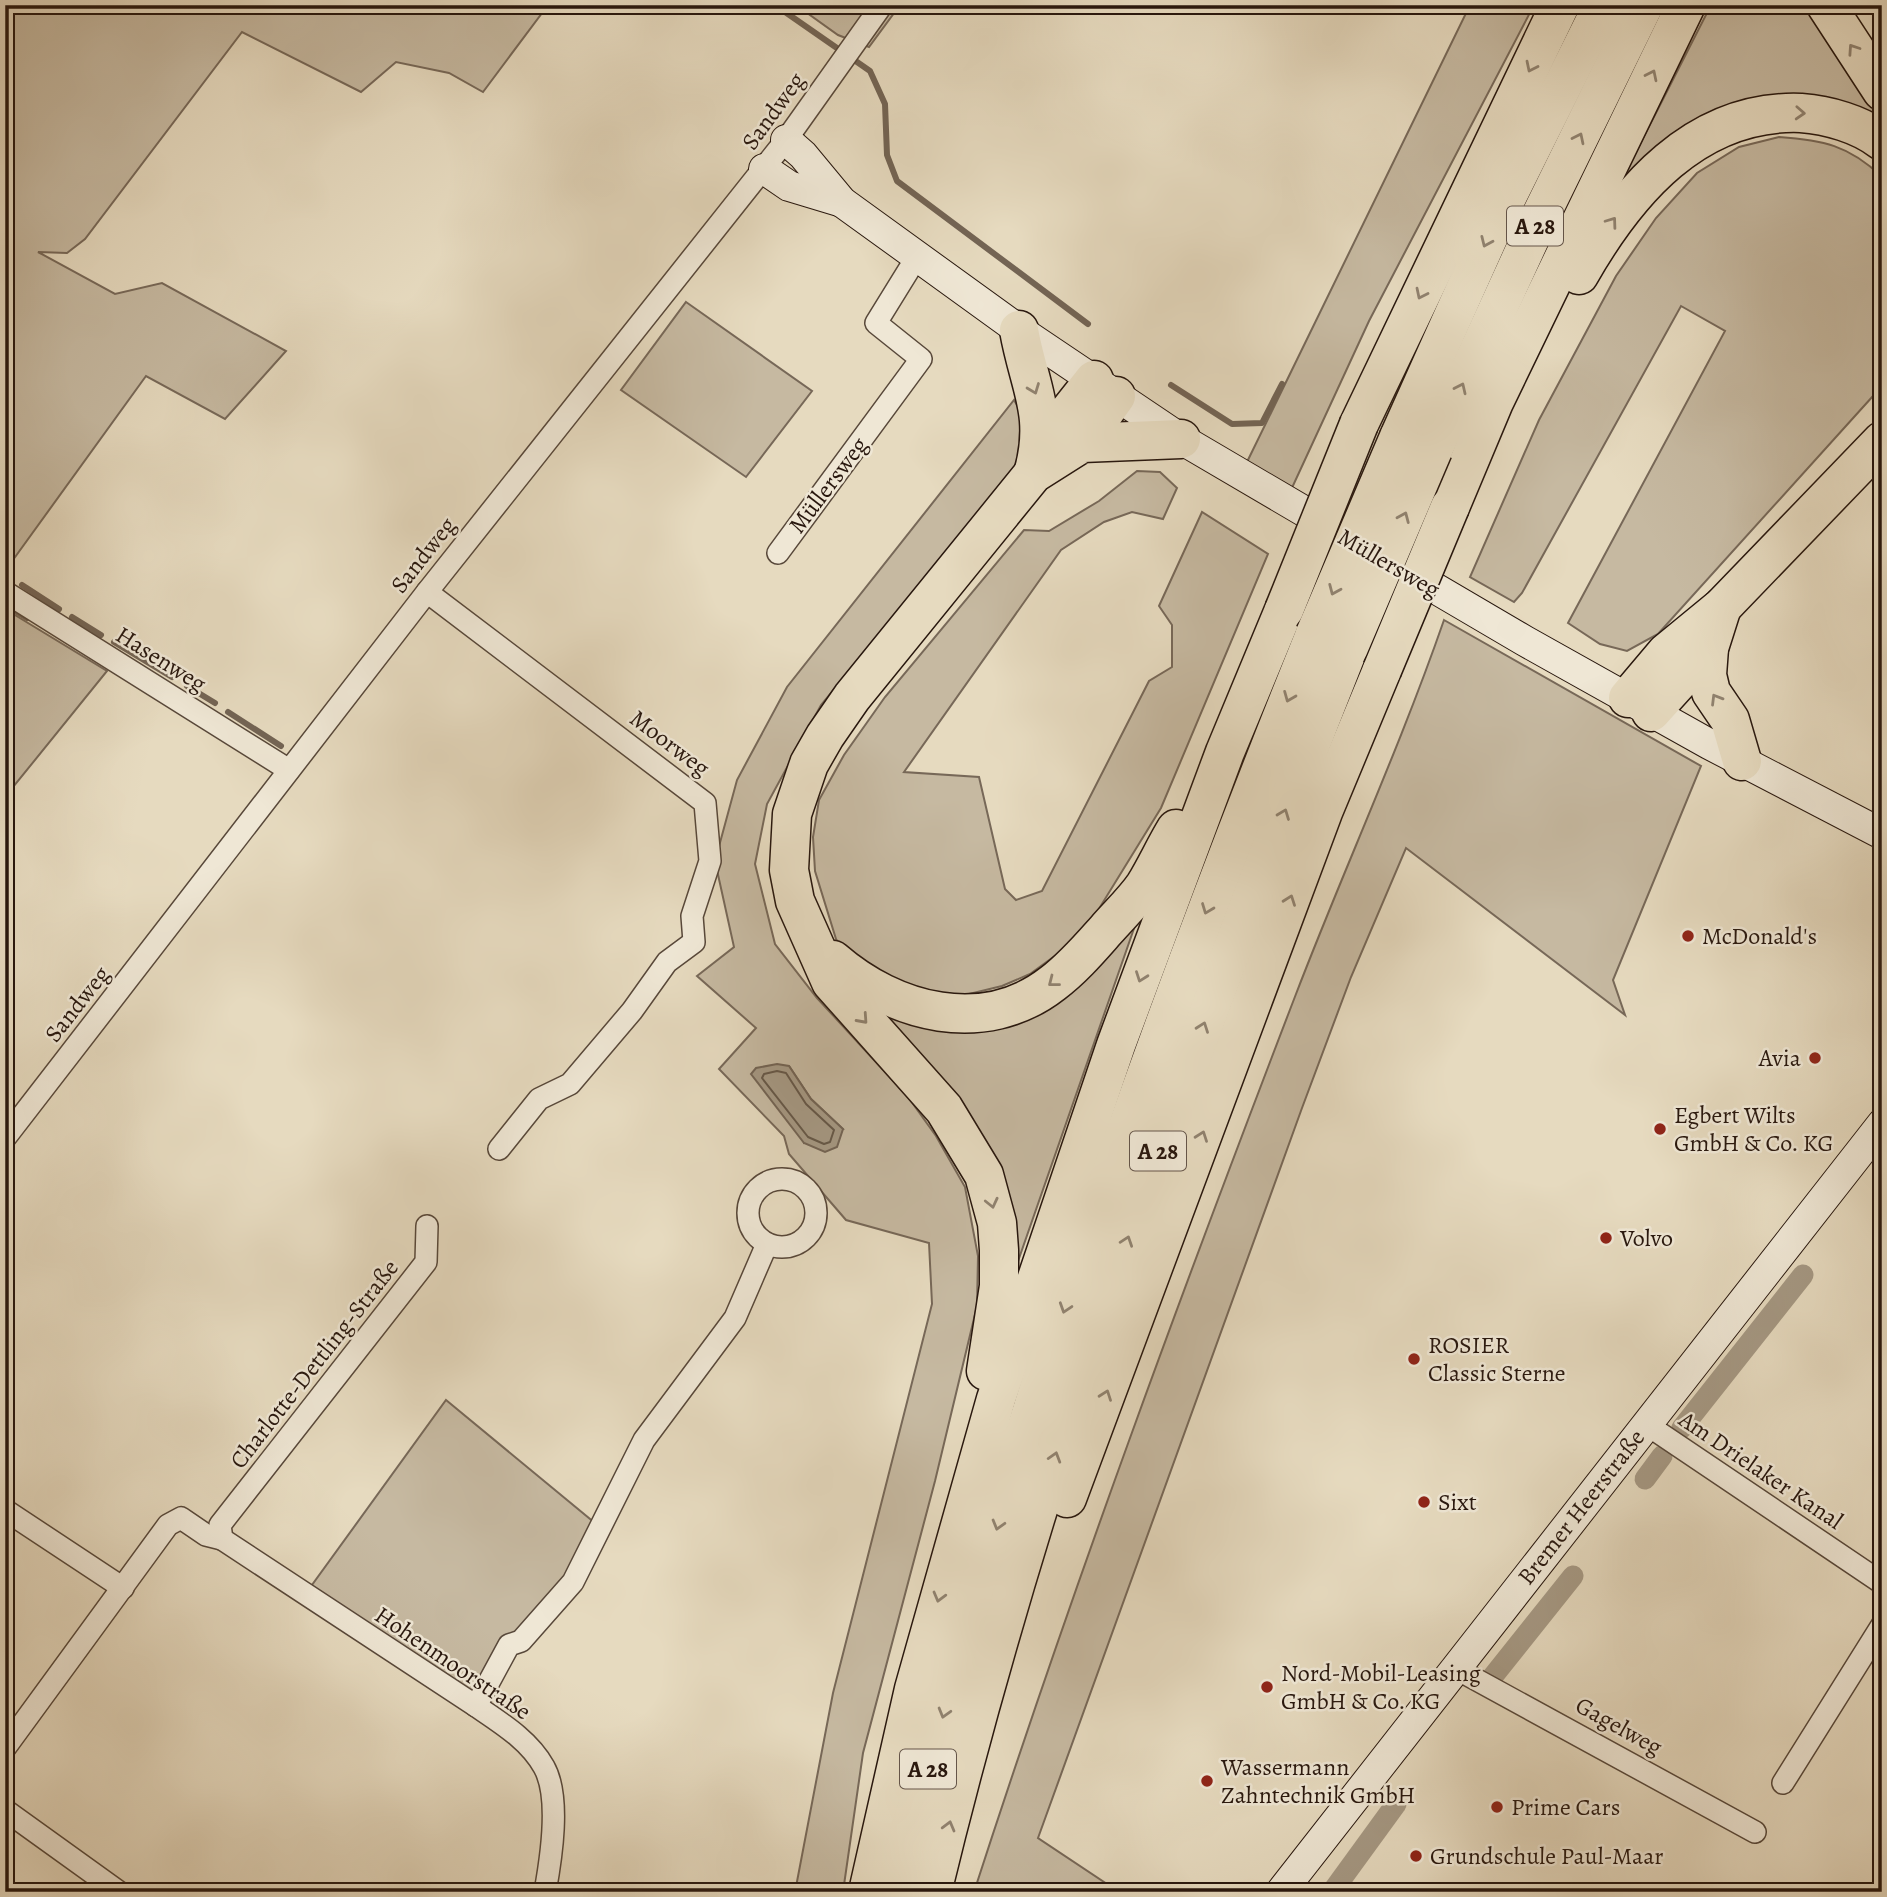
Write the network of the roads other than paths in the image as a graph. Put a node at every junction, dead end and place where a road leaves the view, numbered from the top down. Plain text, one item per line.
1 (882, 5) edge
2 (1560, 5) edge
3 (1603, 5) edge
4 (1644, 5) edge
5 (1686, 5) edge
6 (1826, 5) edge
7 (1882, 91) edge
8 (786, 140) junction
9 (1882, 141) edge
10 (764, 169) junction
11 (842, 202) junction
12 (918, 255) junction
13 (1019, 330) junction
14 (1105, 388) junction
15 (1494, 402) junction
16 (1181, 439) junction
17 (1882, 441) edge
18 (1083, 443) junction
19 (1433, 450) junction
20 (1036, 461) junction
21 (778, 553) dead end
22 (5, 592) edge
23 (427, 592) junction
24 (1722, 607) junction
25 (1332, 641) junction
26 (1709, 648) junction
27 (1640, 705) junction
28 (1225, 752) junction
29 (1742, 761) junction
30 (289, 770) junction
31 (1882, 834) edge
32 (813, 942) junction
33 (1882, 1124) edge
34 (5, 1138) edge
35 (499, 1149) dead end
36 (427, 1227) dead end
37 (767, 1244) dead end
38 (1646, 1424) junction
39 (976, 1461) junction
40 (5, 1510) edge
41 (221, 1532) junction
42 (1882, 1583) edge
43 (123, 1588) junction
44 (1882, 1626) edge
45 (993, 1663) junction
46 (1455, 1668) junction
47 (476, 1706) junction
48 (5, 1748) edge
49 (1783, 1783) dead end
50 (5, 1810) edge
51 (1755, 1832) dead end
52 (119, 1892) edge
53 (545, 1892) edge
54 (868, 1892) edge
55 (896, 1892) edge
56 (932, 1892) edge
57 (1281, 1892) edge

1 - 8 street, Sandweg
2 -> 28 highway, bridge
3 -> 19 highway, A 28
19 -> 4 highway, A 28
15 -> 5 highway
7 -> 6 highway
8 - 10 street, Sandweg
8 - 11 street, Müllersweg
15 -> 9 highway
10 - 11 street, Müllersweg
10 - 23 street, Sandweg
11 - 12 street, Müllersweg
12 - 13 street, Müllersweg
12 - 21 street, Müllersweg
13 - 14 street, Müllersweg
13 -> 20 highway
14 - 16 street, Müllersweg
14 - 18 highway
14 - 20 highway
15 - 19 highway
16 - 18 highway
16 - 27 street, Müllersweg
17 - 24 highway
18 - 20 highway
19 - 25 highway, A 28, bridge
45 -> 19 highway, bridge
20 - 32 highway
22 - 30 street, Hasenweg
23 - 30 street, Sandweg
23 - 35 street, Moorweg
24 - 26 highway
24 - 27 highway
45 -> 25 highway, A 28
25 -> 55 highway, A 28
26 - 27 highway
29 -> 26 highway
27 - 29 street, Müllersweg
28 -> 32 highway
28 -> 39 highway
29 - 31 street, Müllersweg
30 - 34 street, Sandweg
32 -> 39 highway
33 - 38 street, Bremer Heerstraße
36 - 41 street, Charlotte-Dettling-Straße
37 - 47 street
38 - 42 street, Am Drielaker Kanal
38 - 46 street, Bremer Heerstraße
39 -> 54 highway
40 - 43 street
41 - 43 street, Hohenmoorstraße
41 - 47 street, Hohenmoorstraße
43 - 48 street, Hohenmoorstraße
44 - 49 street
56 -> 45 highway, A 28
46 - 51 street, Gagelweg
46 - 57 street, Bremer Heerstraße
47 - 53 street, Hohenmoorstraße
50 - 52 street

